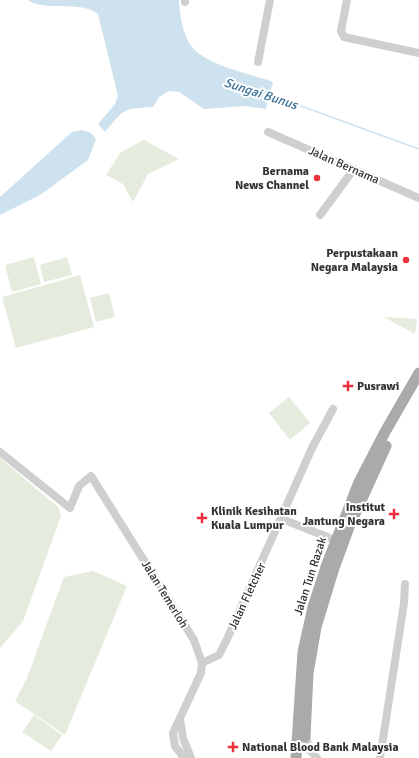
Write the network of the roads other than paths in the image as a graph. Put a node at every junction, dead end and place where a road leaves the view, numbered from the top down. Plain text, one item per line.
1 (270, 0) edge
2 (347, 0) edge
3 (419, 53) edge
4 (258, 62) dead end
5 (268, 132) dead end
6 (354, 169) junction
7 (419, 198) edge
8 (322, 211) dead end
9 (419, 373) edge
10 (419, 388) edge
11 (333, 409) dead end
12 (0, 452) edge
13 (282, 519) junction
14 (335, 540) junction
15 (405, 584) dead end
16 (202, 663) junction
17 (305, 729) junction
18 (178, 735) junction
19 (184, 758) edge
20 (191, 758) edge
21 (296, 758) edge
22 (304, 758) edge
23 (317, 758) edge
24 (380, 758) edge

1 - 4 street
2 - 3 street
5 - 6 street, Jalan Bernama
6 - 7 street, Jalan Bernama
6 - 8 street
9 - 14 main road, Jalan Tun Razak
10 - 17 main road, Jalan Tun Razak
11 - 13 street, Jalan Fletcher
12 - 16 street, Jalan Temerloh
13 - 14 street
13 - 16 street, Jalan Fletcher
14 - 21 main road, Jalan Tun Razak
15 - 24 street
16 - 18 street
17 - 22 main road, Jalan Tun Razak
17 - 23 street
18 - 19 street
18 - 20 street

